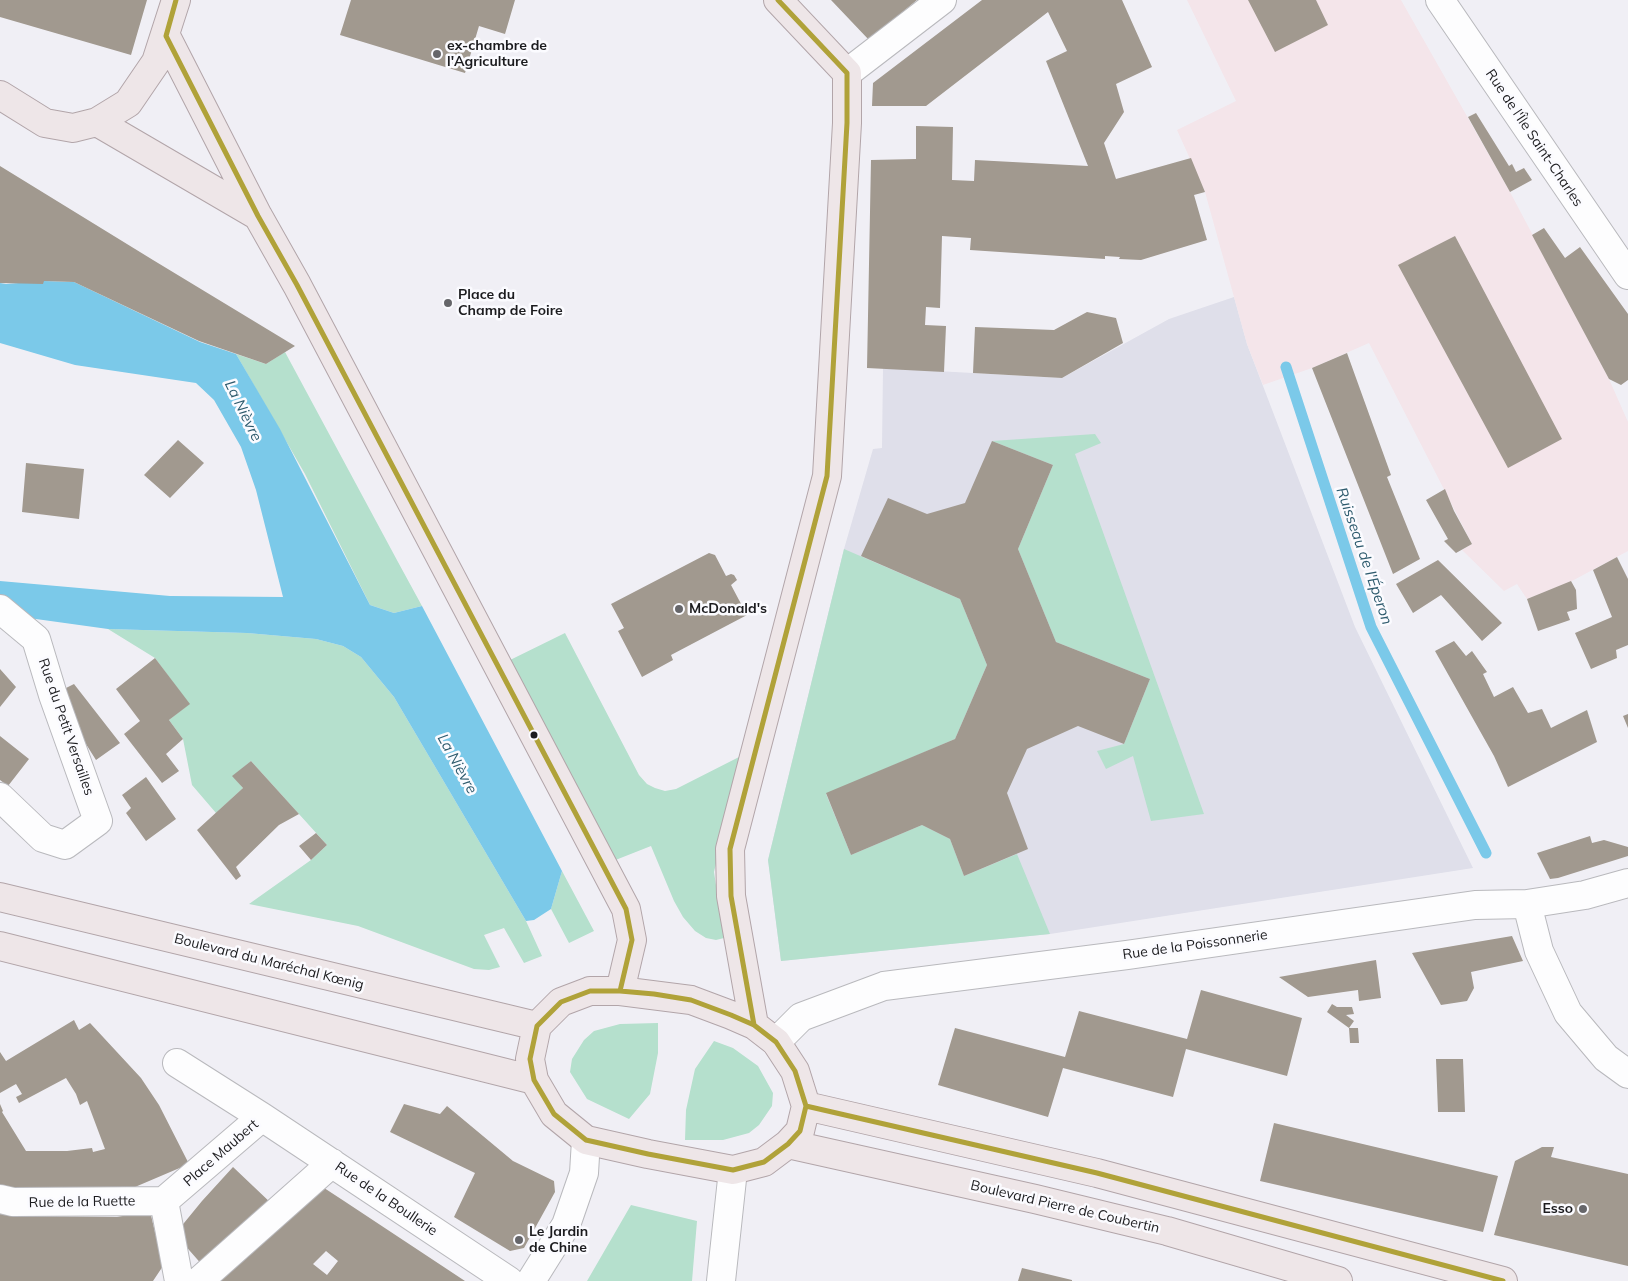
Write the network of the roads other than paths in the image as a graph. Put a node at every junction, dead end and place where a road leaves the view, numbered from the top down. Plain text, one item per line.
1 (176, 0) edge
2 (778, 0) edge
3 (942, 0) edge
4 (1440, 0) edge
5 (166, 36) junction
6 (847, 73) junction
7 (0, 95) edge
8 (97, 122) junction
9 (258, 216) junction
10 (1628, 275) edge
11 (5, 614) edge
12 (0, 796) edge
13 (1628, 883) edge
14 (0, 897) edge
15 (1527, 904) junction
16 (0, 946) edge
17 (620, 991) junction
18 (754, 1025) junction
19 (537, 1026) junction
20 (776, 1042) junction
21 (177, 1063) dead end
22 (1628, 1074) edge
23 (534, 1080) junction
24 (806, 1106) junction
25 (262, 1117) junction
26 (586, 1140) junction
27 (788, 1144) junction
28 (332, 1163) junction
29 (734, 1170) junction
30 (0, 1199) edge
31 (164, 1201) junction
32 (179, 1281) edge
33 (199, 1281) edge
34 (509, 1281) edge
35 (531, 1281) edge
36 (721, 1281) edge
37 (1338, 1281) edge
38 (1503, 1281) edge

1 - 5 main road
2 - 6 main road
3 - 6 street
4 - 10 street, Rue de l'Île Saint-Charles
5 - 8 main road
5 - 9 main road
6 - 18 main road
7 - 8 main road
8 - 9 main road
9 - 17 main road
11 - 12 street, Rue du Petit Versailles
13 - 15 street, Rue de la Poissonnerie
14 - 19 main road, Boulevard du Maréchal Kœnig
15 - 20 street, Rue de la Poissonnerie
15 - 22 street
16 - 23 main road
17 - 18 main road
17 - 19 main road
18 - 20 main road
19 - 23 main road
20 - 24 main road
21 - 25 street, Place Maubert
23 - 26 main road
24 - 27 main road
24 - 38 main road
25 - 28 street, Rue de la Boullerie
25 - 31 street, Place Maubert
26 - 29 main road
26 - 35 street
27 - 29 main road
27 - 37 main road, Boulevard Pierre de Coubertin
28 - 33 street
28 - 34 street, Rue de la Boullerie
29 - 36 street
30 - 31 street, Rue de la Ruette
31 - 32 street

